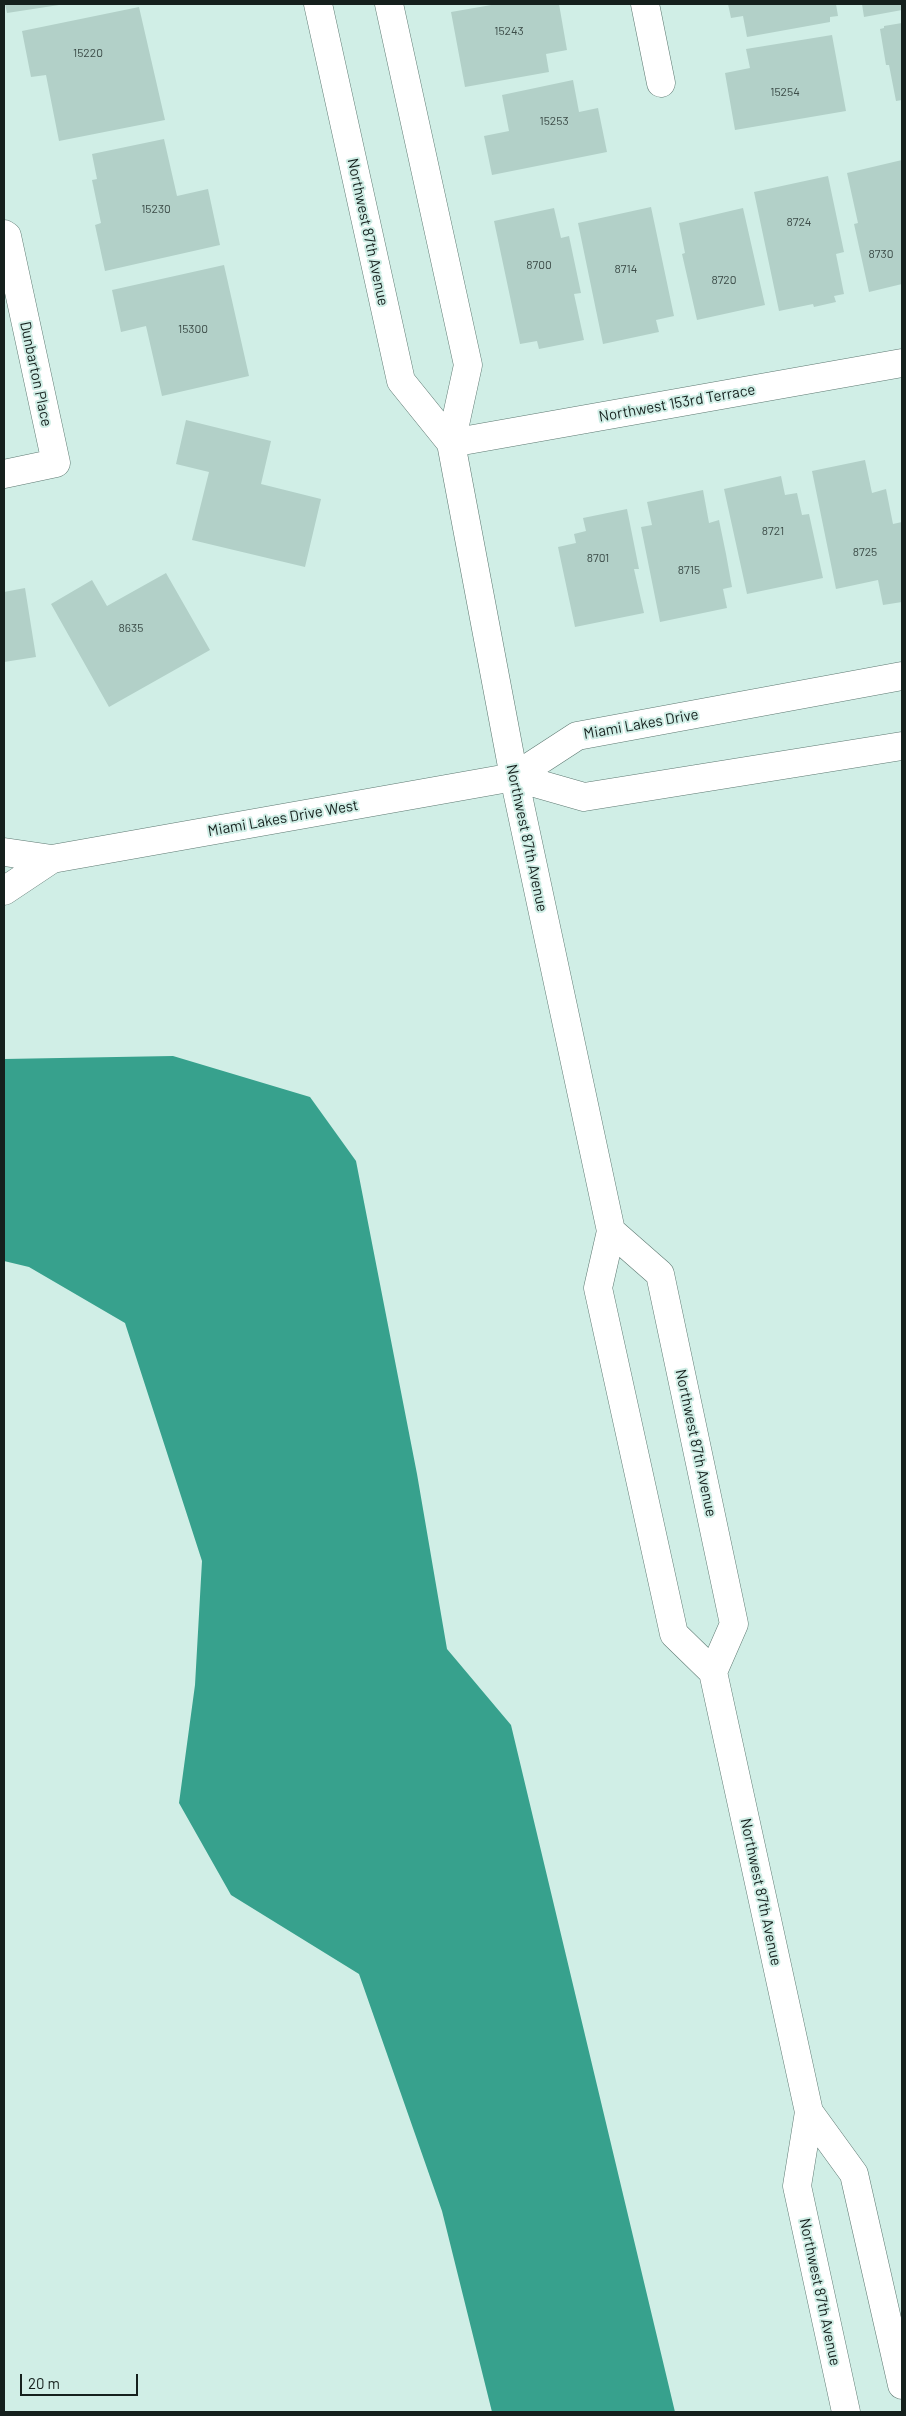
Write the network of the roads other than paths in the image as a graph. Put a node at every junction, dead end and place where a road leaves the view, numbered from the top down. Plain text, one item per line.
1 (318, 4) edge
2 (389, 4) edge
3 (645, 4) edge
4 (661, 84) dead end
5 (4, 234) edge
6 (902, 363) edge
7 (451, 444) junction
8 (4, 474) edge
9 (902, 676) edge
10 (902, 746) edge
11 (514, 777) junction
12 (4, 852) edge
13 (52, 859) junction
14 (4, 890) edge
15 (611, 1231) junction
16 (713, 1672) junction
17 (809, 2112) junction
18 (902, 2386) edge
19 (846, 2412) edge

1 - 7 street, Northwest 87th Avenue
2 - 7 street, Northwest 87th Avenue
3 - 4 street
5 - 8 street, Dunbarton Place
6 - 7 street, Northwest 153rd Terrace
7 - 11 street, Northwest 87th Avenue
9 - 11 street, Miami Lakes Drive
10 - 11 street
11 - 13 street, Miami Lakes Drive West
11 - 15 street, Northwest 87th Avenue
12 - 13 street, Miami Lakes Drive West
13 - 14 street, Miami Lakes Drive West
15 - 16 street, Northwest 87th Avenue
15 - 16 street, Northwest 87th Avenue
16 - 17 street, Northwest 87th Avenue
17 - 18 street, Northwest 87th Avenue
17 - 19 street, Northwest 87th Avenue

